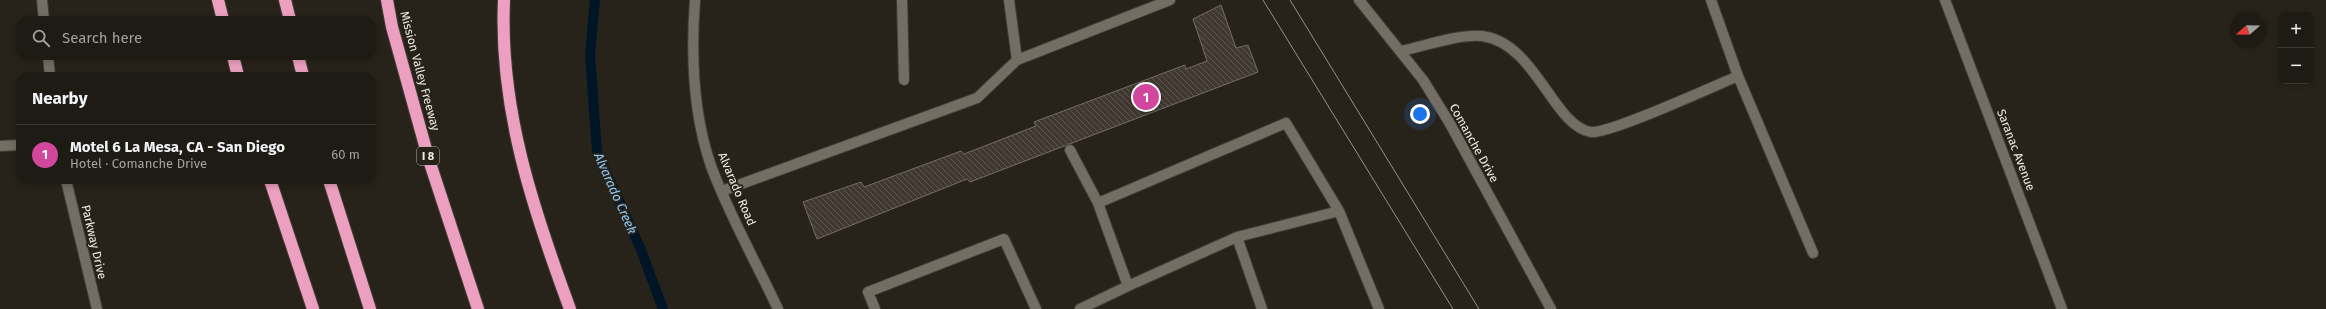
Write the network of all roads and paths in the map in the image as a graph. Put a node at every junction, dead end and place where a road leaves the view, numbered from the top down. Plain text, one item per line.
1 (42, 0) edge
2 (218, 0) edge
3 (285, 0) edge
4 (387, 0) edge
5 (504, 0) edge
6 (695, 0) edge
7 (902, 0) edge
8 (1009, 0) edge
9 (1170, 0) edge
10 (1359, 0) edge
11 (1711, 0) edge
12 (1945, 0) edge
13 (44, 16) edge
14 (222, 16) edge
15 (289, 16) edge
16 (1401, 51) junction
17 (48, 60) edge
18 (234, 60) edge
19 (299, 60) edge
20 (1017, 60) junction
21 (50, 72) edge
22 (237, 72) edge
23 (302, 72) edge
24 (1738, 76) junction
25 (904, 80) dead end
26 (16, 145) edge
27 (0, 146) edge
28 (1070, 150) dead end
29 (67, 184) edge
30 (271, 184) edge
31 (330, 184) edge
32 (722, 191) junction
33 (1098, 203) junction
34 (1339, 211) junction
35 (1237, 237) junction
36 (1813, 253) dead end
37 (1128, 286) junction
38 (97, 309) edge
39 (313, 309) edge
40 (370, 309) edge
41 (478, 309) edge
42 (570, 309) edge
43 (778, 309) edge
44 (875, 309) edge
45 (1036, 309) edge
46 (1080, 309) edge
47 (1262, 309) edge
48 (1379, 309) edge
49 (1551, 309) edge
50 (2062, 309) edge

1 - 13 street
2 - 14 highway
3 - 15 highway
4 - 41 highway, Mission Valley Freeway / I 8
5 - 42 highway
6 - 32 street, Alvarado Road
7 - 25 street
8 - 20 street
9 - 20 street
10 - 16 street, Comanche Drive
11 - 24 street
12 - 50 street, Saranac Avenue
16 - 24 street
16 - 49 street, Comanche Drive
17 - 21 street
18 - 22 highway
19 - 23 highway
20 - 32 street
24 - 36 street
26 - 27 street
28 - 33 street
29 - 38 street, Parkway Drive
30 - 39 highway
31 - 40 highway
32 - 43 street, Alvarado Road
33 - 34 street
33 - 37 street
34 - 35 street
34 - 48 street
35 - 37 street
35 - 47 street
37 - 46 street
44 - 45 street

